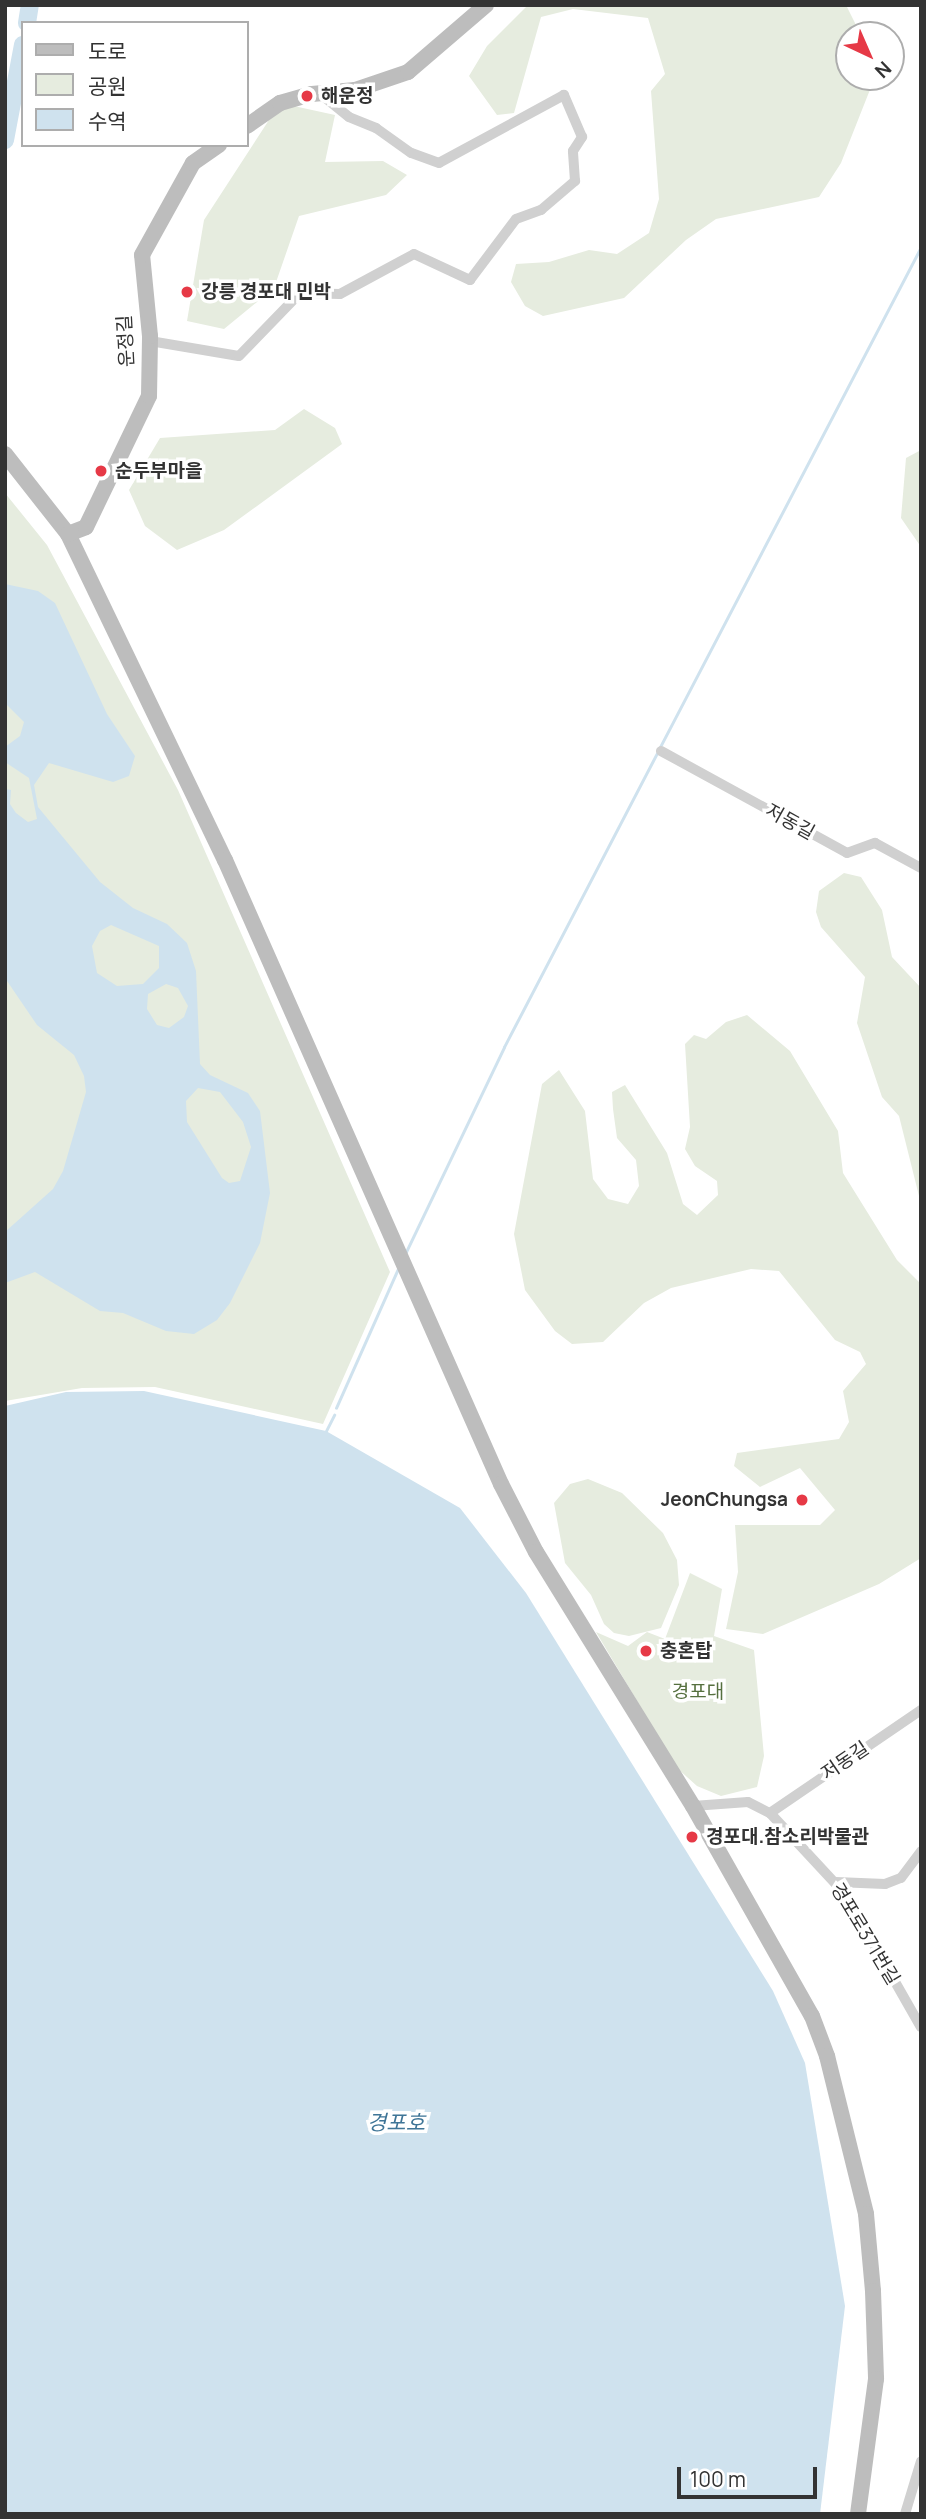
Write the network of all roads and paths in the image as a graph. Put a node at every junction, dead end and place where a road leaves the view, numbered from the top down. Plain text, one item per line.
1 (486, 5) edge
2 (319, 93) junction
3 (248, 125) edge
4 (216, 147) edge
5 (150, 341) junction
6 (5, 454) edge
7 (68, 534) junction
8 (661, 751) dead end
9 (921, 868) edge
10 (921, 1710) edge
11 (693, 1806) junction
12 (770, 1813) junction
13 (921, 1851) edge
14 (836, 1882) junction
15 (921, 2027) edge
16 (921, 2460) edge
17 (858, 2514) edge
18 (905, 2514) edge

1 - 2 street
2 - 3 street
2 - 5 street
4 - 5 street, 운정길
5 - 7 street, 운정길
6 - 7 street
7 - 11 street
8 - 9 street, 저동길
10 - 12 street, 저동길
11 - 12 street, 경포로371번길
11 - 17 street
12 - 14 street, 경포로371번길
13 - 14 street
14 - 15 street, 경포로371번길
16 - 18 street

